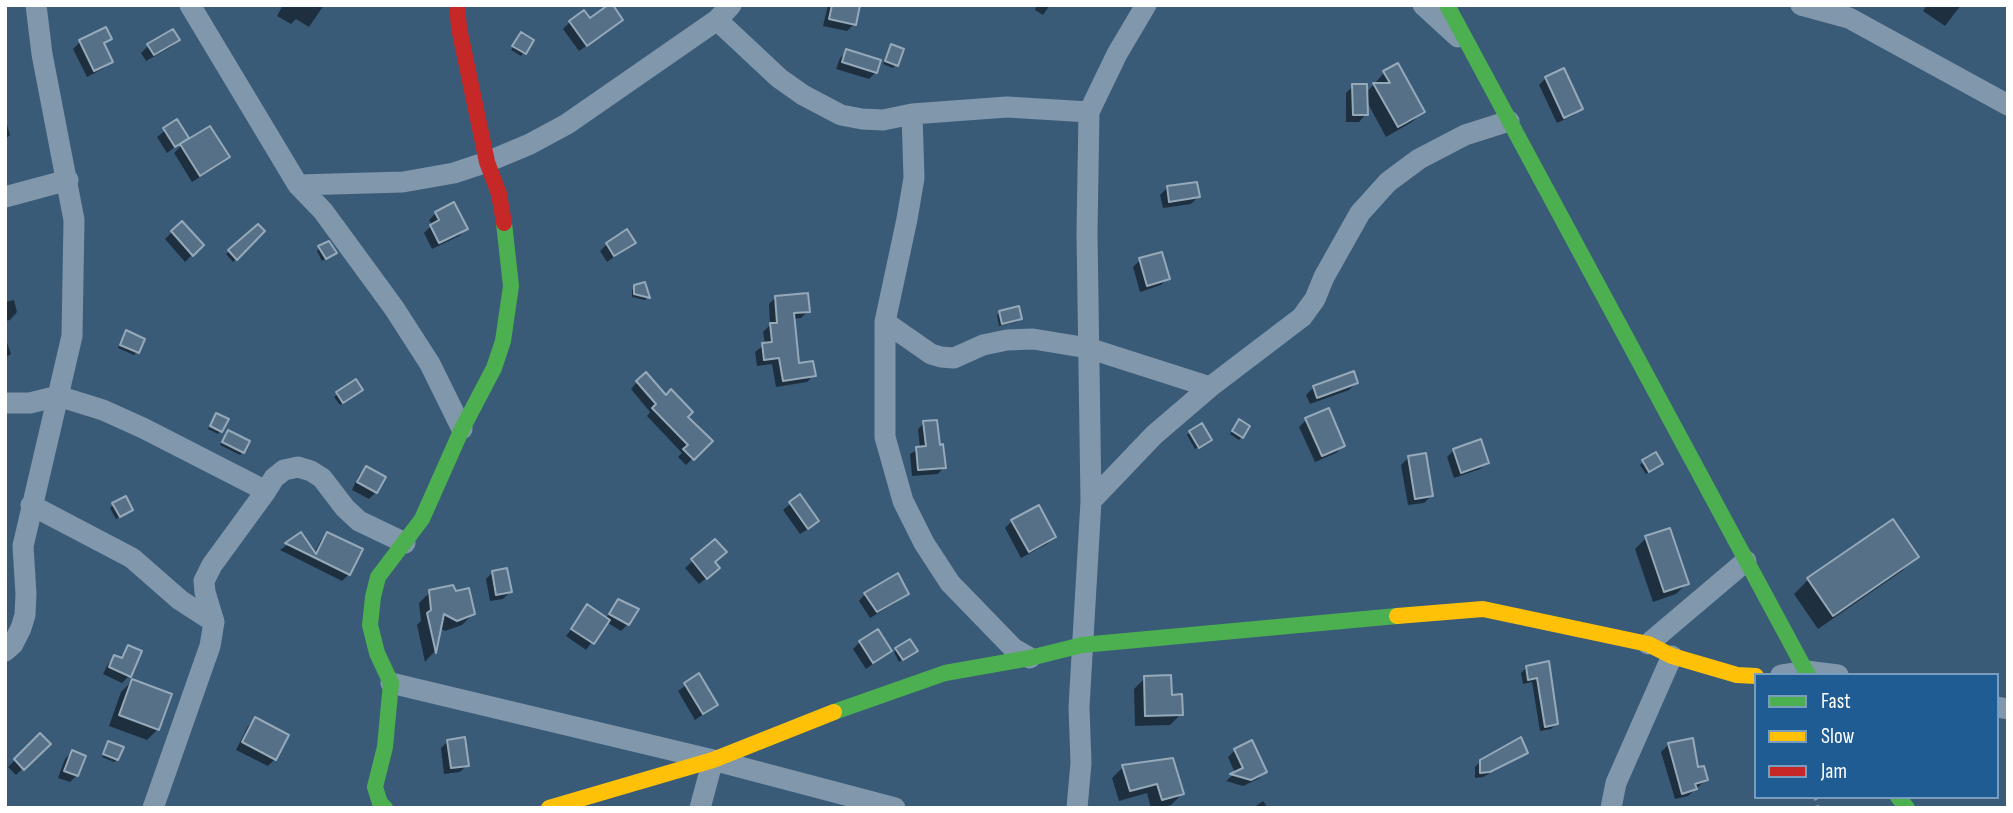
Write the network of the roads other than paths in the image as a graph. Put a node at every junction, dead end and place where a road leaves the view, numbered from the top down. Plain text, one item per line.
1 (36, 5) edge
2 (190, 5) edge
3 (457, 5) edge
4 (1146, 5) edge
5 (1423, 5) edge
6 (1447, 5) edge
7 (1801, 5) edge
8 (1854, 12) edge
9 (724, 13) edge
10 (1470, 48) junction
11 (2008, 105) edge
12 (1089, 112) junction
13 (912, 114) junction
14 (1509, 121) junction
15 (488, 162) junction
16 (68, 180) junction
17 (298, 185) junction
18 (5, 197) edge
19 (885, 322) junction
20 (1088, 348) junction
21 (1210, 387) junction
22 (58, 396) junction
23 (5, 403) edge
24 (462, 429) junction
25 (266, 491) junction
26 (1091, 501) junction
27 (32, 505) junction
28 (405, 543) junction
29 (1746, 561) junction
30 (214, 622) junction
31 (1648, 643) junction
32 (1082, 645) junction
33 (5, 651) edge
34 (1672, 656) junction
35 (1030, 658) junction
36 (1807, 673) edge
37 (1754, 676) edge
38 (391, 683) junction
39 (713, 760) junction
40 (381, 806) edge
41 (153, 808) edge
42 (549, 808) edge
43 (700, 808) edge
44 (895, 808) edge
45 (1077, 808) edge
46 (1611, 808) edge

1 - 16 street
2 - 17 street
3 - 15 street
4 - 12 street
5 - 10 street
6 - 10 street
7 - 8 street
8 - 11 street
9 - 13 street
9 - 15 street
10 - 14 street
12 - 13 street
12 - 20 street
13 - 19 street
14 - 21 street
14 - 29 street
15 - 17 street
15 - 24 street
16 - 18 street
16 - 22 street
17 - 24 street
19 - 20 street
19 - 35 street
20 - 21 street
20 - 26 street
21 - 26 street
22 - 23 street
22 - 25 street
22 - 27 street
24 - 28 street
25 - 28 street
25 - 30 street
26 - 32 street
27 - 30 street
27 - 33 street
28 - 38 street
29 - 31 street
29 - 36 street
30 - 41 street
31 - 32 street
31 - 34 street
32 - 35 street
32 - 45 street
34 - 37 street
34 - 46 street
35 - 39 street
38 - 39 street
38 - 40 street
39 - 42 street
39 - 43 street
39 - 44 street

